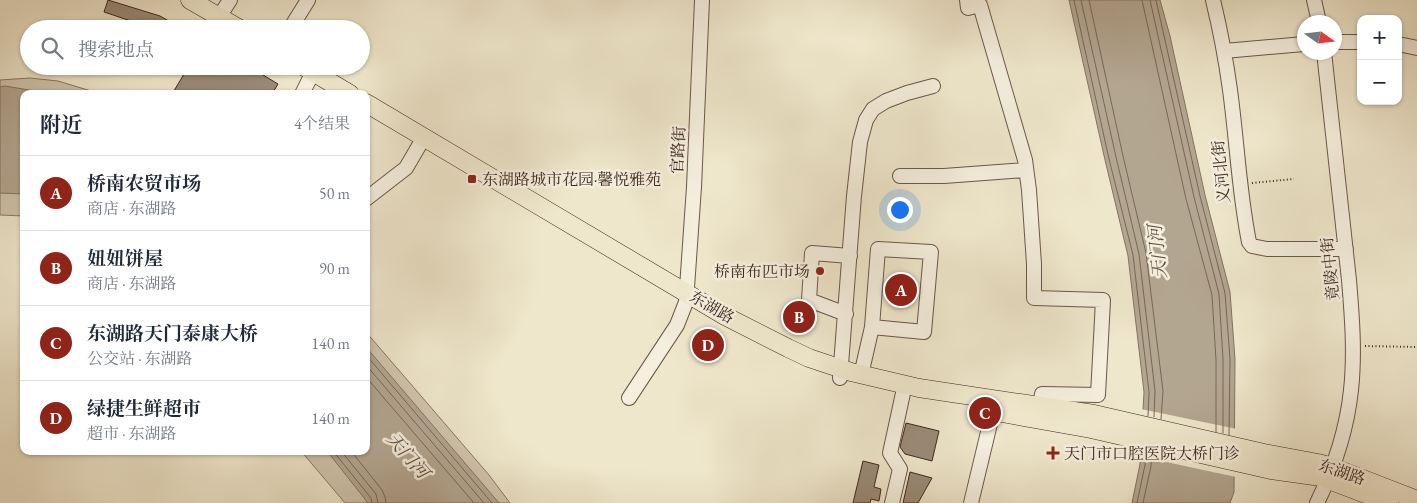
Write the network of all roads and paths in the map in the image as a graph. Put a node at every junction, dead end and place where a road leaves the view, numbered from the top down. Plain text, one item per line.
1 (179, 0) edge
2 (190, 0) edge
3 (230, 0) edge
4 (308, 0) edge
5 (702, 0) edge
6 (967, 0) edge
7 (1213, 0) edge
8 (1314, 0) edge
9 (1317, 15) edge
10 (217, 20) edge
11 (219, 20) edge
12 (224, 20) edge
13 (296, 20) edge
14 (1342, 42) edge
15 (1357, 42) edge
16 (1297, 45) edge
17 (1402, 45) edge
18 (1417, 48) edge
19 (1224, 51) junction
20 (1325, 60) edge
21 (306, 75) edge
22 (311, 75) edge
23 (313, 75) edge
24 (934, 86) dead end
25 (303, 90) edge
26 (331, 90) edge
27 (342, 90) edge
28 (370, 106) edge
29 (370, 114) edge
30 (420, 144) junction
31 (1026, 170) junction
32 (900, 176) dead end
33 (1294, 179) dead end
34 (1240, 184) junction
35 (370, 196) edge
36 (1346, 249) junction
37 (850, 256) junction
38 (686, 298) junction
39 (846, 314) junction
40 (872, 327) junction
41 (1353, 346) junction
42 (1417, 347) edge
43 (841, 374) junction
44 (861, 375) junction
45 (904, 389) junction
46 (630, 398) dead end
47 (995, 406) junction
48 (1040, 406) junction
49 (1093, 422) junction
50 (1330, 473) junction
51 (1417, 500) edge
52 (892, 503) edge
53 (971, 503) edge
54 (1317, 503) edge
55 (1389, 503) edge

1 - 10 main road
2 - 11 main road
3 - 12 street
4 - 13 street
5 - 38 street, 官路街
6 - 31 street
7 - 19 street, 义河北街
8 - 9 street
14 - 15 street
16 - 19 street
17 - 18 street
19 - 34 street, 义河北街
20 - 36 street, 竟陵中街
21 - 25 street
22 - 26 main road
23 - 27 main road
24 - 37 street
28 - 38 main road, 东湖路
29 - 30 main road, 东湖路
30 - 35 street
30 - 38 main road, 东湖路
31 - 32 street
31 - 48 street
33 - 34 path
34 - 36 street, 义河北街
36 - 41 street, 竟陵中街
37 - 39 street
37 - 39 street
38 - 43 main road, 东湖路
38 - 46 street, 官路街
39 - 43 street
40 - 40 street
40 - 44 street
41 - 42 path
41 - 50 street, 竟陵中街
43 - 44 main road, 东湖路
43 - 45 main road, 东湖路
44 - 45 main road, 东湖路
45 - 47 main road, 东湖路
45 - 52 street
47 - 48 main road, 东湖路
47 - 49 main road, 东湖路
47 - 53 street
48 - 49 main road, 东湖路
49 - 50 main road, 东湖路
50 - 51 main road, 东湖路
50 - 54 street, 竟陵中街
50 - 55 main road, 东湖路

